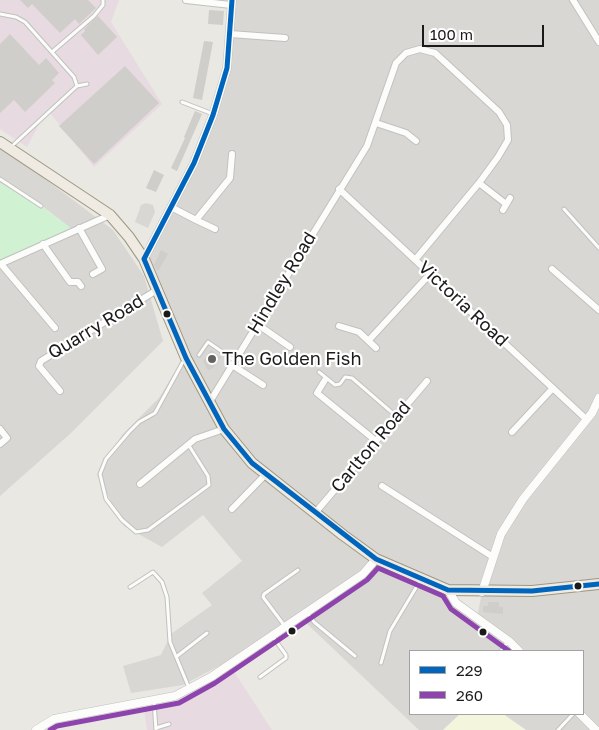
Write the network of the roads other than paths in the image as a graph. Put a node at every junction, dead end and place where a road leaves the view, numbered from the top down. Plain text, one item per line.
1 (104, 0) edge
2 (186, 0) edge
3 (573, 0) edge
4 (232, 2) edge
5 (0, 14) edge
6 (230, 34) junction
7 (285, 38) dead end
8 (599, 42) edge
9 (52, 52) junction
10 (87, 84) dead end
11 (77, 86) junction
12 (182, 102) dead end
13 (214, 115) junction
14 (376, 123) junction
15 (416, 141) dead end
16 (0, 142) edge
17 (9, 149) junction
18 (232, 154) dead end
19 (0, 179) edge
20 (479, 183) junction
21 (339, 189) junction
22 (506, 204) dead end
23 (41, 206) dead end
24 (171, 207) junction
25 (564, 209) dead end
26 (110, 215) junction
27 (196, 220) junction
28 (80, 228) junction
29 (215, 229) dead end
30 (43, 244) junction
31 (599, 248) edge
32 (144, 259) junction
33 (414, 260) junction
34 (0, 264) edge
35 (552, 268) dead end
36 (93, 274) dead end
37 (430, 274) junction
38 (81, 286) dead end
39 (157, 290) junction
40 (599, 310) edge
41 (257, 324) junction
42 (339, 326) dead end
43 (55, 328) dead end
44 (369, 340) junction
45 (290, 346) dead end
46 (376, 348) dead end
47 (200, 355) dead end
48 (186, 358) junction
49 (233, 363) junction
50 (319, 372) dead end
51 (325, 380) dead end
52 (427, 381) dead end
53 (262, 385) dead end
54 (553, 388) junction
55 (60, 390) dead end
56 (599, 398) edge
57 (209, 403) junction
58 (397, 416) junction
59 (586, 419) junction
60 (0, 429) edge
61 (224, 429) junction
62 (512, 432) dead end
63 (376, 441) junction
64 (0, 444) edge
65 (188, 444) junction
66 (266, 474) junction
67 (140, 484) dead end
68 (382, 486) dead end
69 (232, 508) dead end
70 (315, 513) junction
71 (493, 557) junction
72 (376, 559) junction
73 (298, 570) dead end
74 (422, 579) junction
75 (599, 584) edge
76 (130, 587) dead end
77 (448, 590) junction
78 (482, 592) junction
79 (306, 612) junction
80 (284, 626) junction
81 (207, 633) dead end
82 (271, 635) junction
83 (508, 640) junction
84 (501, 650) edge
85 (518, 650) edge
86 (355, 656) dead end
87 (176, 657) junction
88 (381, 663) dead end
89 (260, 677) dead end
90 (189, 688) junction
91 (154, 699) junction
92 (572, 715) edge
93 (581, 715) edge
94 (169, 724) dead end
95 (156, 729) edge
96 (36, 730) edge
97 (558, 730) edge
98 (596, 730) edge

1 - 9 lane
2 - 4 street
3 - 8 street
4 - 6 street
5 - 9 lane
6 - 7 street
6 - 13 street
9 - 11 lane
10 - 11 lane
11 - 17 lane
12 - 13 lane
13 - 24 street
14 - 15 street
14 - 20 street, Hindley Road
14 - 21 street, Hindley Road
16 - 17 main road
17 - 26 main road
18 - 27 street
19 - 23 lane
20 - 22 street
20 - 33 street, Hindley Road
21 - 33 street, Victoria Road
21 - 41 street, Hindley Road
24 - 27 street
24 - 32 street
25 - 31 lane
26 - 28 street
26 - 32 main road
27 - 29 street
28 - 30 street
28 - 36 street
30 - 34 street
30 - 38 street
32 - 39 main road
33 - 37 street, Victoria Road
34 - 43 street
35 - 40 street
37 - 44 street
37 - 54 street, Victoria Road
39 - 48 main road
39 - 55 street, Quarry Road
41 - 45 street
41 - 49 street, Hindley Road
42 - 44 street
44 - 46 street
47 - 49 lane
48 - 57 main road
48 - 65 lane
49 - 53 street
49 - 57 street, Hindley Road
50 - 58 lane
51 - 63 street
52 - 58 street, Carlton Road
54 - 59 street, Victoria Road
54 - 62 street
56 - 59 street
57 - 61 main road
58 - 63 street, Carlton Road
59 - 71 street
60 - 64 street
61 - 65 street
61 - 66 main road
63 - 70 street, Carlton Road
65 - 67 street
66 - 69 street
66 - 70 main road
68 - 71 street
70 - 72 main road
71 - 78 street
72 - 74 main road
72 - 79 street
73 - 80 lane
74 - 77 main road
74 - 88 lane
75 - 78 main road
76 - 87 lane
77 - 78 main road
77 - 83 street
79 - 80 street
79 - 86 lane
80 - 82 street
81 - 87 lane
82 - 89 lane
82 - 90 street
83 - 84 lane
83 - 85 street
87 - 90 lane
90 - 91 street
91 - 95 lane
91 - 96 street
92 - 97 lane
93 - 98 street
94 - 95 lane

